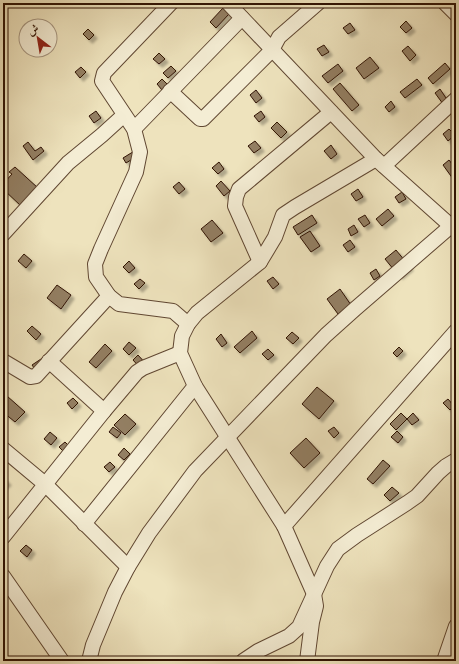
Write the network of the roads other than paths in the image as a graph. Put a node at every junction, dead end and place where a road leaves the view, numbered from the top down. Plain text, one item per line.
1 (171, 3) edge
2 (228, 3) edge
3 (318, 3) edge
4 (445, 3) edge
5 (456, 14) edge
6 (242, 18) junction
7 (272, 50) junction
8 (170, 91) junction
9 (456, 99) edge
10 (331, 112) junction
11 (124, 115) junction
12 (134, 129) junction
13 (380, 163) junction
14 (454, 226) edge
15 (3, 234) edge
16 (260, 262) junction
17 (109, 296) junction
18 (188, 324) junction
19 (456, 331) edge
20 (180, 353) junction
21 (3, 361) edge
22 (49, 361) junction
23 (195, 386) junction
24 (104, 411) junction
25 (227, 437) junction
26 (3, 449) edge
27 (456, 460) edge
28 (44, 484) junction
29 (84, 524) junction
30 (284, 526) junction
31 (3, 537) edge
32 (128, 567) junction
33 (3, 576) edge
34 (314, 594) junction
35 (456, 626) edge
36 (62, 661) edge
37 (89, 661) edge
38 (243, 661) edge
39 (307, 661) edge
40 (444, 661) edge

1 - 11 street
2 - 6 street
3 - 7 street
4 - 5 street
6 - 7 street
6 - 8 street
7 - 8 street
7 - 10 street
8 - 12 street
9 - 13 street
10 - 13 street
10 - 16 street
11 - 12 street
11 - 15 street
12 - 17 street
13 - 14 street
13 - 16 street
14 - 25 street
16 - 18 street
17 - 18 street
17 - 22 street
18 - 20 street
19 - 30 street
20 - 23 street
20 - 24 street
21 - 22 street
22 - 24 street
23 - 25 street
23 - 29 street
24 - 28 street
25 - 30 street
25 - 32 street
26 - 28 street
27 - 34 street
28 - 29 street
28 - 31 street
29 - 32 street
30 - 34 street
32 - 37 street
33 - 36 street
34 - 38 street
34 - 39 street
35 - 40 street

